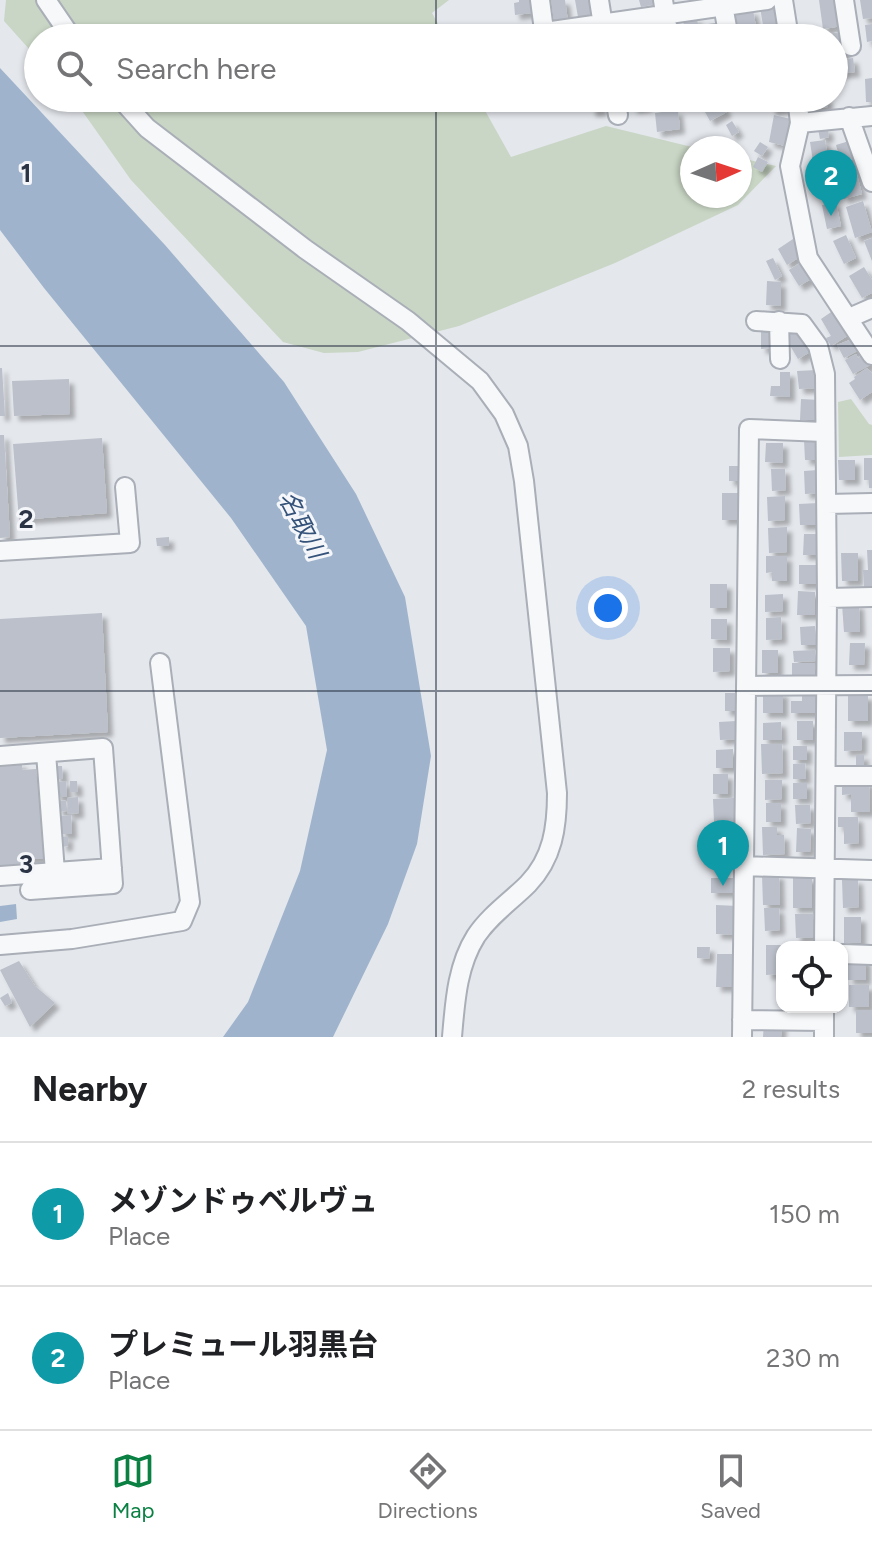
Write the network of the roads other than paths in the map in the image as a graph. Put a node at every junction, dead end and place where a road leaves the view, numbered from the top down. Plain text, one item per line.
1 (46, 0) edge
2 (540, 0) edge
3 (599, 0) edge
4 (767, 0) edge
5 (783, 0) edge
6 (844, 0) edge
7 (722, 4) edge
8 (664, 8) edge
9 (62, 24) edge
10 (543, 24) edge
11 (603, 24) edge
12 (622, 24) edge
13 (726, 24) edge
14 (787, 24) edge
15 (848, 24) edge
16 (848, 26) edge
17 (851, 46) dead end
18 (133, 112) edge
19 (799, 112) edge
20 (872, 116) edge
21 (849, 117) junction
22 (800, 123) junction
23 (872, 182) edge
24 (872, 308) edge
25 (849, 318) junction
26 (756, 321) dead end
27 (779, 321) junction
28 (872, 355) edge
29 (780, 359) dead end
30 (824, 432) junction
31 (125, 487) dead end
32 (872, 503) edge
33 (827, 504) junction
34 (0, 551) edge
35 (872, 597) edge
36 (827, 598) junction
37 (160, 663) dead end
38 (826, 685) junction
39 (872, 685) edge
40 (746, 686) junction
41 (46, 753) junction
42 (0, 756) edge
43 (826, 776) junction
44 (872, 776) edge
45 (743, 866) junction
46 (112, 868) junction
47 (825, 870) junction
48 (872, 870) edge
49 (55, 872) junction
50 (0, 876) edge
51 (30, 890) dead end
52 (824, 941) edge
53 (0, 945) edge
54 (848, 954) edge
55 (872, 955) edge
56 (824, 1022) edge
57 (742, 1029) edge
58 (452, 1037) edge

1 - 9 street
2 - 10 street
3 - 11 street
4 - 7 street
5 - 14 street
6 - 15 street
7 - 8 street
7 - 13 street
8 - 12 street
16 - 17 street
18 - 58 street
19 - 22 street
20 - 21 street
21 - 22 street
21 - 23 street
22 - 25 street
24 - 25 street
25 - 28 street
26 - 27 street
27 - 29 street
27 - 30 street
30 - 33 street
30 - 40 street
31 - 34 street
32 - 33 street
33 - 36 street
35 - 36 street
36 - 38 street
37 - 53 street
38 - 39 street
38 - 40 street
38 - 43 street
40 - 45 street
41 - 42 street
41 - 46 street
41 - 49 street
43 - 44 street
43 - 47 street
45 - 47 street
45 - 57 street
46 - 49 street
46 - 51 street
47 - 48 street
47 - 52 street
49 - 50 street
54 - 55 street
56 - 57 street

